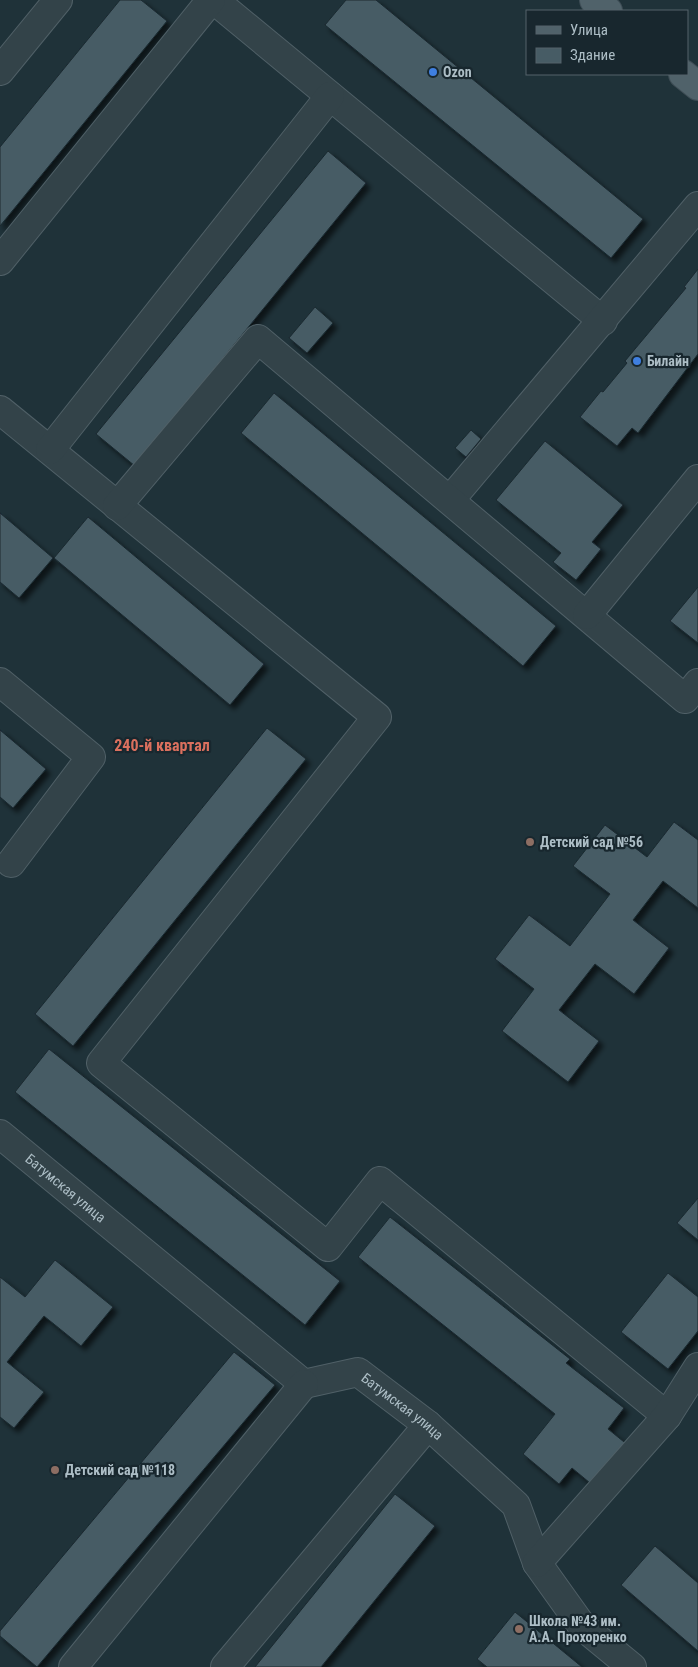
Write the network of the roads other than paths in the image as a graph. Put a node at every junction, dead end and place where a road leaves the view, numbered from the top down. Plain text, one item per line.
1 (58, 0) edge
2 (212, 0) edge
3 (594, 0) edge
4 (607, 10) edge
5 (0, 71) edge
6 (684, 75) edge
7 (698, 86) edge
8 (330, 96) junction
9 (698, 206) edge
10 (0, 261) edge
11 (602, 321) junction
12 (0, 410) edge
13 (50, 450) junction
14 (698, 479) edge
15 (451, 499) junction
16 (117, 506) junction
17 (587, 615) junction
18 (0, 682) edge
19 (698, 683) edge
20 (4, 864) edge
21 (0, 1134) edge
22 (698, 1367) edge
23 (304, 1384) junction
24 (667, 1416) junction
25 (428, 1425) junction
26 (536, 1563) junction
27 (72, 1667) edge
28 (225, 1667) edge
29 (632, 1667) edge

1 - 5 street
2 - 8 street
2 - 10 street
3 - 4 main road
6 - 7 main road
8 - 11 street
8 - 13 street
9 - 11 street
11 - 15 street
12 - 13 street
13 - 16 street
14 - 17 street
15 - 16 street
15 - 17 street
16 - 24 street
17 - 19 street
18 - 20 street
21 - 23 street, Батумская улица
22 - 24 street
23 - 25 street, Батумская улица
23 - 27 street
24 - 26 street
25 - 26 street, Батумская улица
25 - 28 street
26 - 29 street, Батумская улица

